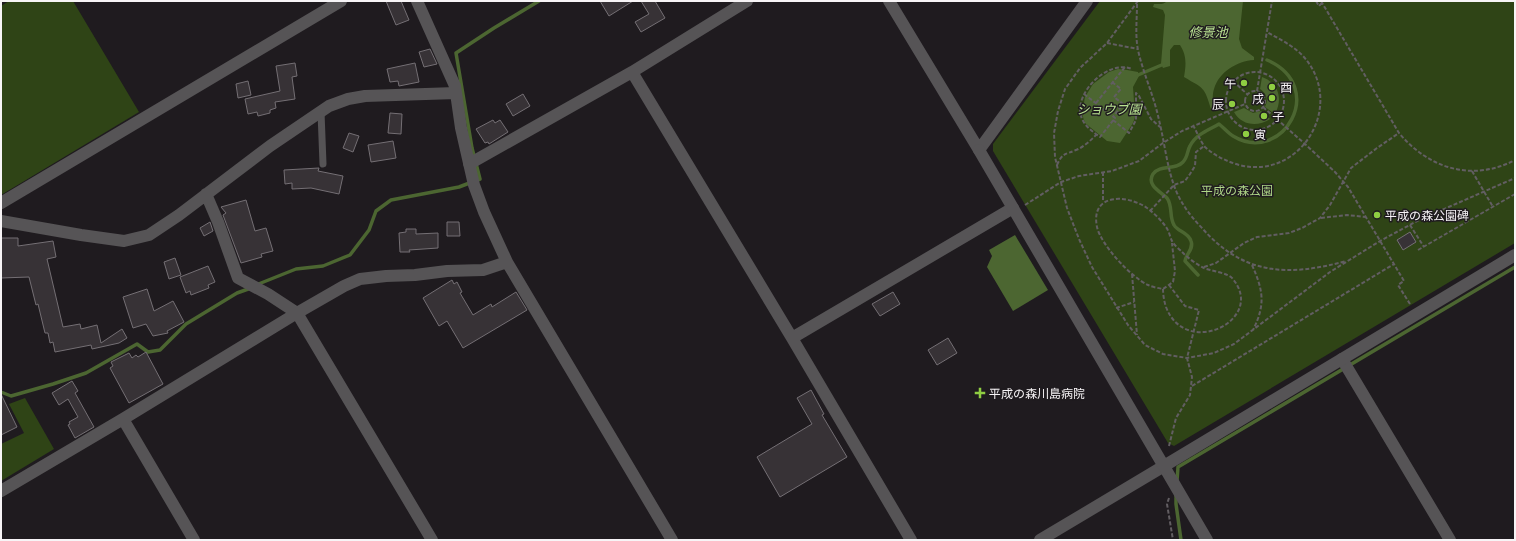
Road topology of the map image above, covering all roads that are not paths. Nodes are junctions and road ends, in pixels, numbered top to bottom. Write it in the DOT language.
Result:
graph roads {
  1 [pos="341,1"];
  2 [pos="417,1"];
  3 [pos="747,1"];
  4 [pos="889,1"];
  5 [pos="1087,1"];
  6 [pos="632,72"];
  7 [pos="456,93"];
  8 [pos="321,112"];
  9 [pos="979,150"];
  10 [pos="323,164"];
  11 [pos="469,164"];
  12 [pos="206,194"];
  13 [pos="1,203"];
  14 [pos="1017,207"];
  15 [pos="1,222"];
  16 [pos="1515,255"];
  17 [pos="507,262"];
  18 [pos="297,313"];
  19 [pos="792,338"];
  20 [pos="1342,359"];
  21 [pos="123,419"];
  22 [pos="1164,466"];
  23 [pos="1,491"];
  24 [pos="194,540"];
  25 [pos="432,540"];
  26 [pos="672,540"];
  27 [pos="911,540"];
  28 [pos="1040,540"];
  29 [pos="1207,540"];
  30 [pos="1450,540"];
  1 -- 13 [label="street"];
  2 -- 7 [label="street"];
  3 -- 6 [label="street"];
  4 -- 9 [label="street"];
  5 -- 9 [label="street"];
  6 -- 11 [label="street"];
  6 -- 19 [label="street"];
  7 -- 8 [label="street"];
  7 -- 11 [label="street"];
  8 -- 10 [label="lane"];
  8 -- 12 [label="street"];
  9 -- 14 [label="street"];
  11 -- 17 [label="street"];
  12 -- 15 [label="street"];
  12 -- 18 [label="street"];
  14 -- 19 [label="street"];
  14 -- 22 [label="street"];
  16 -- 20 [label="street"];
  17 -- 18 [label="street"];
  17 -- 26 [label="street"];
  18 -- 21 [label="street"];
  18 -- 25 [label="street"];
  19 -- 27 [label="street"];
  20 -- 22 [label="street"];
  20 -- 30 [label="street"];
  21 -- 23 [label="street"];
  21 -- 24 [label="street"];
  22 -- 28 [label="street"];
  22 -- 29 [label="street"];
}
